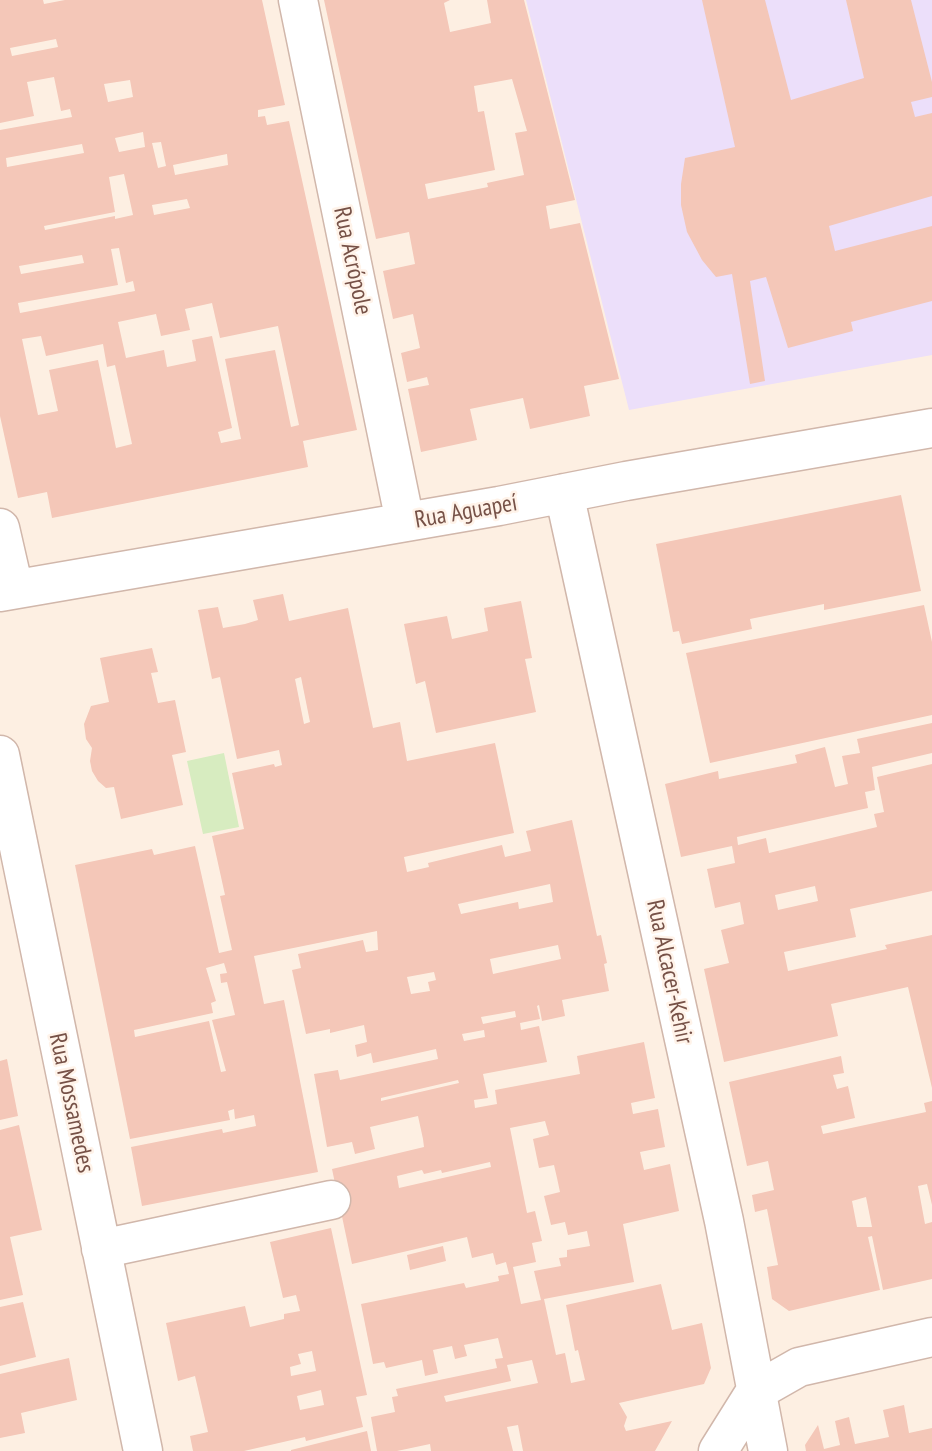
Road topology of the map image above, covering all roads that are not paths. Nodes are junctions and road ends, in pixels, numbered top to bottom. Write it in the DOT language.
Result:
graph roads {
  1 [pos="298,0"];
  2 [pos="932,428"];
  3 [pos="564,494"];
  4 [pos="405,522"];
  5 [pos="0,528"];
  6 [pos="7,591"];
  7 [pos="0,755"];
  8 [pos="331,1200"];
  9 [pos="101,1249"];
  10 [pos="932,1337"];
  11 [pos="755,1392"];
  12 [pos="142,1451"];
  13 [pos="718,1451"];
  14 [pos="768,1451"];
  1 -- 4 [label="street, Rua Acrópole"];
  2 -- 3 [label="street, Rua Aguapeí"];
  3 -- 4 [label="street, Rua Aguapeí"];
  3 -- 11 [label="street, Rua Alcacer-Kehir"];
  4 -- 6 [label="street, Rua Aguapeí"];
  5 -- 6 [label="street"];
  7 -- 9 [label="street, Rua Mossamedes"];
  8 -- 9 [label="street"];
  9 -- 12 [label="street, Rua Mossamedes"];
  10 -- 11 [label="street"];
  11 -- 13 [label="street"];
  11 -- 14 [label="street, Rua Alcacer-Kehir"];
}
